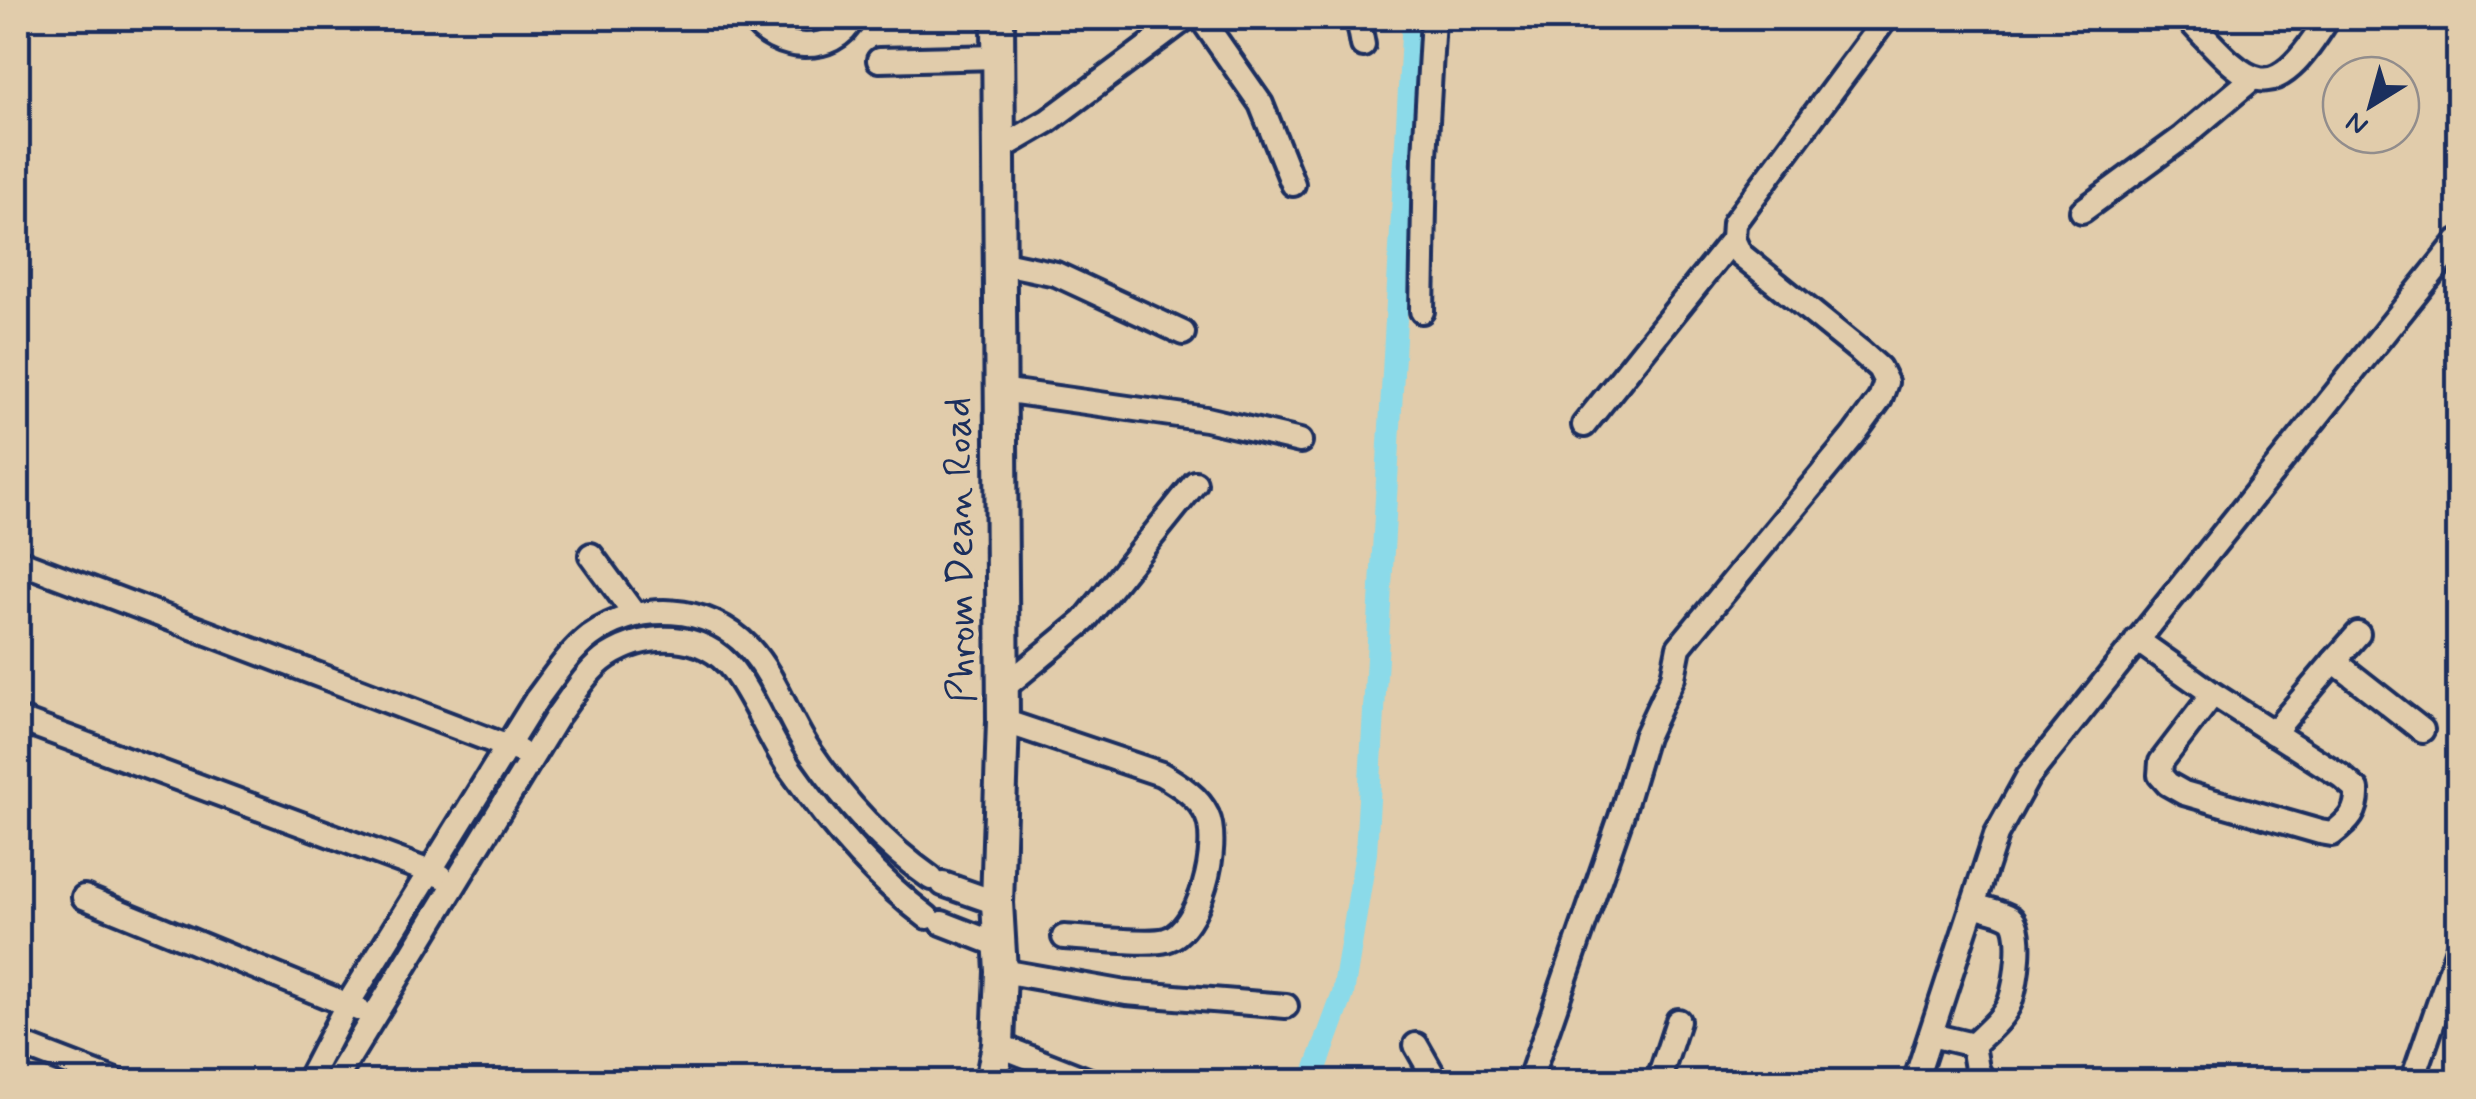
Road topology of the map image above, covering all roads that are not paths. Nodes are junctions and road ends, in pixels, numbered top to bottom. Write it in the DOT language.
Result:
graph roads {
  1 [pos="752,18"];
  2 [pos="853,18"];
  3 [pos="998,18"];
  4 [pos="1186,18"];
  5 [pos="1201,18"];
  6 [pos="1358,18"];
  7 [pos="1433,18"];
  8 [pos="1886,18"];
  9 [pos="2187,18"];
  10 [pos="2328,18"];
  11 [pos="1363,45"];
  12 [pos="998,57"];
  13 [pos="879,60"];
  14 [pos="2254,78"];
  15 [pos="998,150"];
  16 [pos="1293,184"];
  17 [pos="2082,211"];
  18 [pos="1733,239"];
  19 [pos="2458,241"];
  20 [pos="998,262"];
  21 [pos="1422,311"];
  22 [pos="1183,332"];
  23 [pos="1000,390"];
  24 [pos="1584,426"];
  25 [pos="1300,441"];
  26 [pos="1196,483"];
  27 [pos="591,555"];
  28 [pos="18,561"];
  29 [pos="635,616"];
  30 [pos="2358,634"];
  31 [pos="2137,640"];
  32 [pos="2334,661"];
  33 [pos="1002,689"];
  34 [pos="2213,694"];
  35 [pos="18,718"];
  36 [pos="1003,722"];
  37 [pos="2422,730"];
  38 [pos="797,732"];
  39 [pos="2273,734"];
  40 [pos="508,746"];
  41 [pos="777,748"];
  42 [pos="532,757"];
  43 [pos="430,872"];
  44 [pos="933,879"];
  45 [pos="455,881"];
  46 [pos="84,897"];
  47 [pos="998,903"];
  48 [pos="1973,905"];
  49 [pos="928,916"];
  50 [pos="1064,937"];
  51 [pos="2458,948"];
  52 [pos="1001,959"];
  53 [pos="1286,1006"];
  54 [pos="346,1007"];
  55 [pos="373,1013"];
  56 [pos="1678,1020"];
  57 [pos="1930,1035"];
  58 [pos="1973,1044"];
  59 [pos="22,1045"];
  60 [pos="1416,1045"];
  61 [pos="998,1046"];
  62 [pos="118,1082"];
  63 [pos="307,1082"];
  64 [pos="334,1082"];
  65 [pos="991,1082"];
  66 [pos="1092,1082"];
  67 [pos="1437,1082"];
  68 [pos="1529,1082"];
  69 [pos="1658,1082"];
  70 [pos="1915,1082"];
  71 [pos="1984,1082"];
  72 [pos="2412,1082"];
  1 -- 2 [label="street"];
  3 -- 12 [label="main road, Phrom Dean Road"];
  4 -- 15 [label="street"];
  5 -- 16 [label="street"];
  6 -- 11 [label="street"];
  7 -- 21 [label="street"];
  8 -- 18 [label="street"];
  9 -- 14 [label="street"];
  10 -- 14 [label="street"];
  12 -- 13 [label="street"];
  12 -- 15 [label="main road, Phrom Dean Road"];
  14 -- 17 [label="street"];
  15 -- 20 [label="main road, Phrom Dean Road"];
  18 -- 24 [label="street"];
  18 -- 68 [label="street"];
  19 -- 31 [label="street"];
  20 -- 22 [label="street"];
  20 -- 23 [label="main road, Phrom Dean Road"];
  23 -- 25 [label="street"];
  23 -- 33 [label="main road, Phrom Dean Road"];
  26 -- 33 [label="street"];
  27 -- 29 [label="street"];
  28 -- 40 [label="street"];
  29 -- 38 [label="street"];
  29 -- 40 [label="street"];
  30 -- 32 [label="street"];
  31 -- 34 [label="street"];
  31 -- 48 [label="street"];
  32 -- 37 [label="street"];
  32 -- 39 [label="street"];
  33 -- 36 [label="main road, Phrom Dean Road"];
  34 -- 39 [label="street"];
  34 -- 39 [label="street"];
  35 -- 43 [label="street"];
  36 -- 47 [label="main road, Phrom Dean Road"];
  36 -- 50 [label="street"];
  38 -- 41 [label="street"];
  38 -- 44 [label="street"];
  40 -- 42 [label="street"];
  40 -- 43 [label="street"];
  41 -- 42 [label="street"];
  41 -- 49 [label="street"];
  42 -- 45 [label="street"];
  43 -- 45 [label="street"];
  43 -- 54 [label="street"];
  44 -- 47 [label="street"];
  44 -- 49 [label="street"];
  45 -- 55 [label="street"];
  46 -- 54 [label="street"];
  47 -- 52 [label="main road, Phrom Dean Road"];
  48 -- 57 [label="street"];
  48 -- 58 [label="street"];
  49 -- 52 [label="street"];
  51 -- 72 [label="street"];
  52 -- 53 [label="street"];
  52 -- 61 [label="main road, Phrom Dean Road"];
  54 -- 55 [label="street"];
  54 -- 63 [label="street"];
  55 -- 64 [label="street"];
  56 -- 69 [label="street"];
  57 -- 58 [label="street"];
  57 -- 70 [label="street"];
  58 -- 71 [label="street"];
  59 -- 62 [label="street"];
  60 -- 67 [label="street"];
  61 -- 65 [label="main road, Phrom Dean Road"];
  61 -- 66 [label="street"];
}
